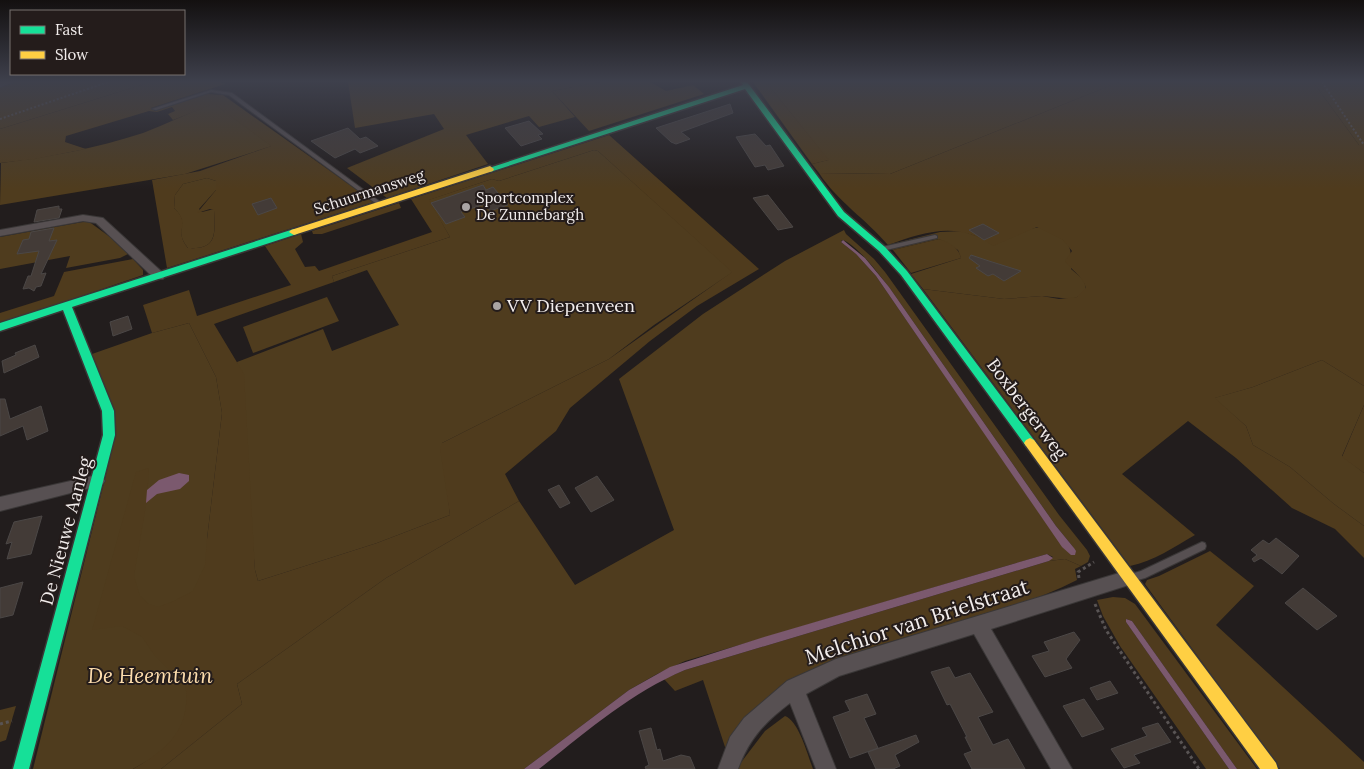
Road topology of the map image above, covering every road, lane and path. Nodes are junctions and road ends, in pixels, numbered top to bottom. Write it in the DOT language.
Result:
graph roads {
  1 [pos="263,118"];
  2 [pos="642,118"];
  3 [pos="770,118"];
  4 [pos="1346,118"];
  5 [pos="1364,145"];
  6 [pos="380,204"];
  7 [pos="0,234"];
  8 [pos="934,237"];
  9 [pos="882,249"];
  10 [pos="159,276"];
  11 [pos="66,306"];
  12 [pos="0,327"];
  13 [pos="97,481"];
  14 [pos="0,504"];
  15 [pos="1202,546"];
  16 [pos="1095,559"];
  17 [pos="1129,578"];
  18 [pos="1086,590"];
  19 [pos="979,625"];
  20 [pos="794,688"];
  21 [pos="21,769"];
  22 [pos="728,769"];
  23 [pos="826,769"];
  24 [pos="1062,769"];
  25 [pos="1199,769"];
  26 [pos="1270,769"];
  1 -- 6 [label="lane"];
  2 -- 6 [label="street, Schuurmansweg"];
  3 -- 9 [label="street, Boxbergerweg"];
  4 -- 5 [label="path"];
  6 -- 10 [label="street, Schuurmansweg"];
  7 -- 10 [label="street"];
  8 -- 9 [label="lane"];
  9 -- 17 [label="street, Boxbergerweg"];
  10 -- 11 [label="street, Schuurmansweg"];
  11 -- 12 [label="street, Schuurmansweg"];
  11 -- 13 [label="street, De Nieuwe Aanleg"];
  13 -- 14 [label="street"];
  13 -- 21 [label="street, De Nieuwe Aanleg"];
  15 -- 17 [label="lane"];
  16 -- 18 [label="path"];
  17 -- 18 [label="street, Melchior van Brielstraat"];
  17 -- 26 [label="street, Boxbergerweg"];
  18 -- 19 [label="street, Melchior van Brielstraat"];
  18 -- 25 [label="path"];
  19 -- 20 [label="street, Melchior van Brielstraat"];
  19 -- 24 [label="street"];
  20 -- 22 [label="street, Melchior van Brielstraat"];
  20 -- 23 [label="street"];
}
